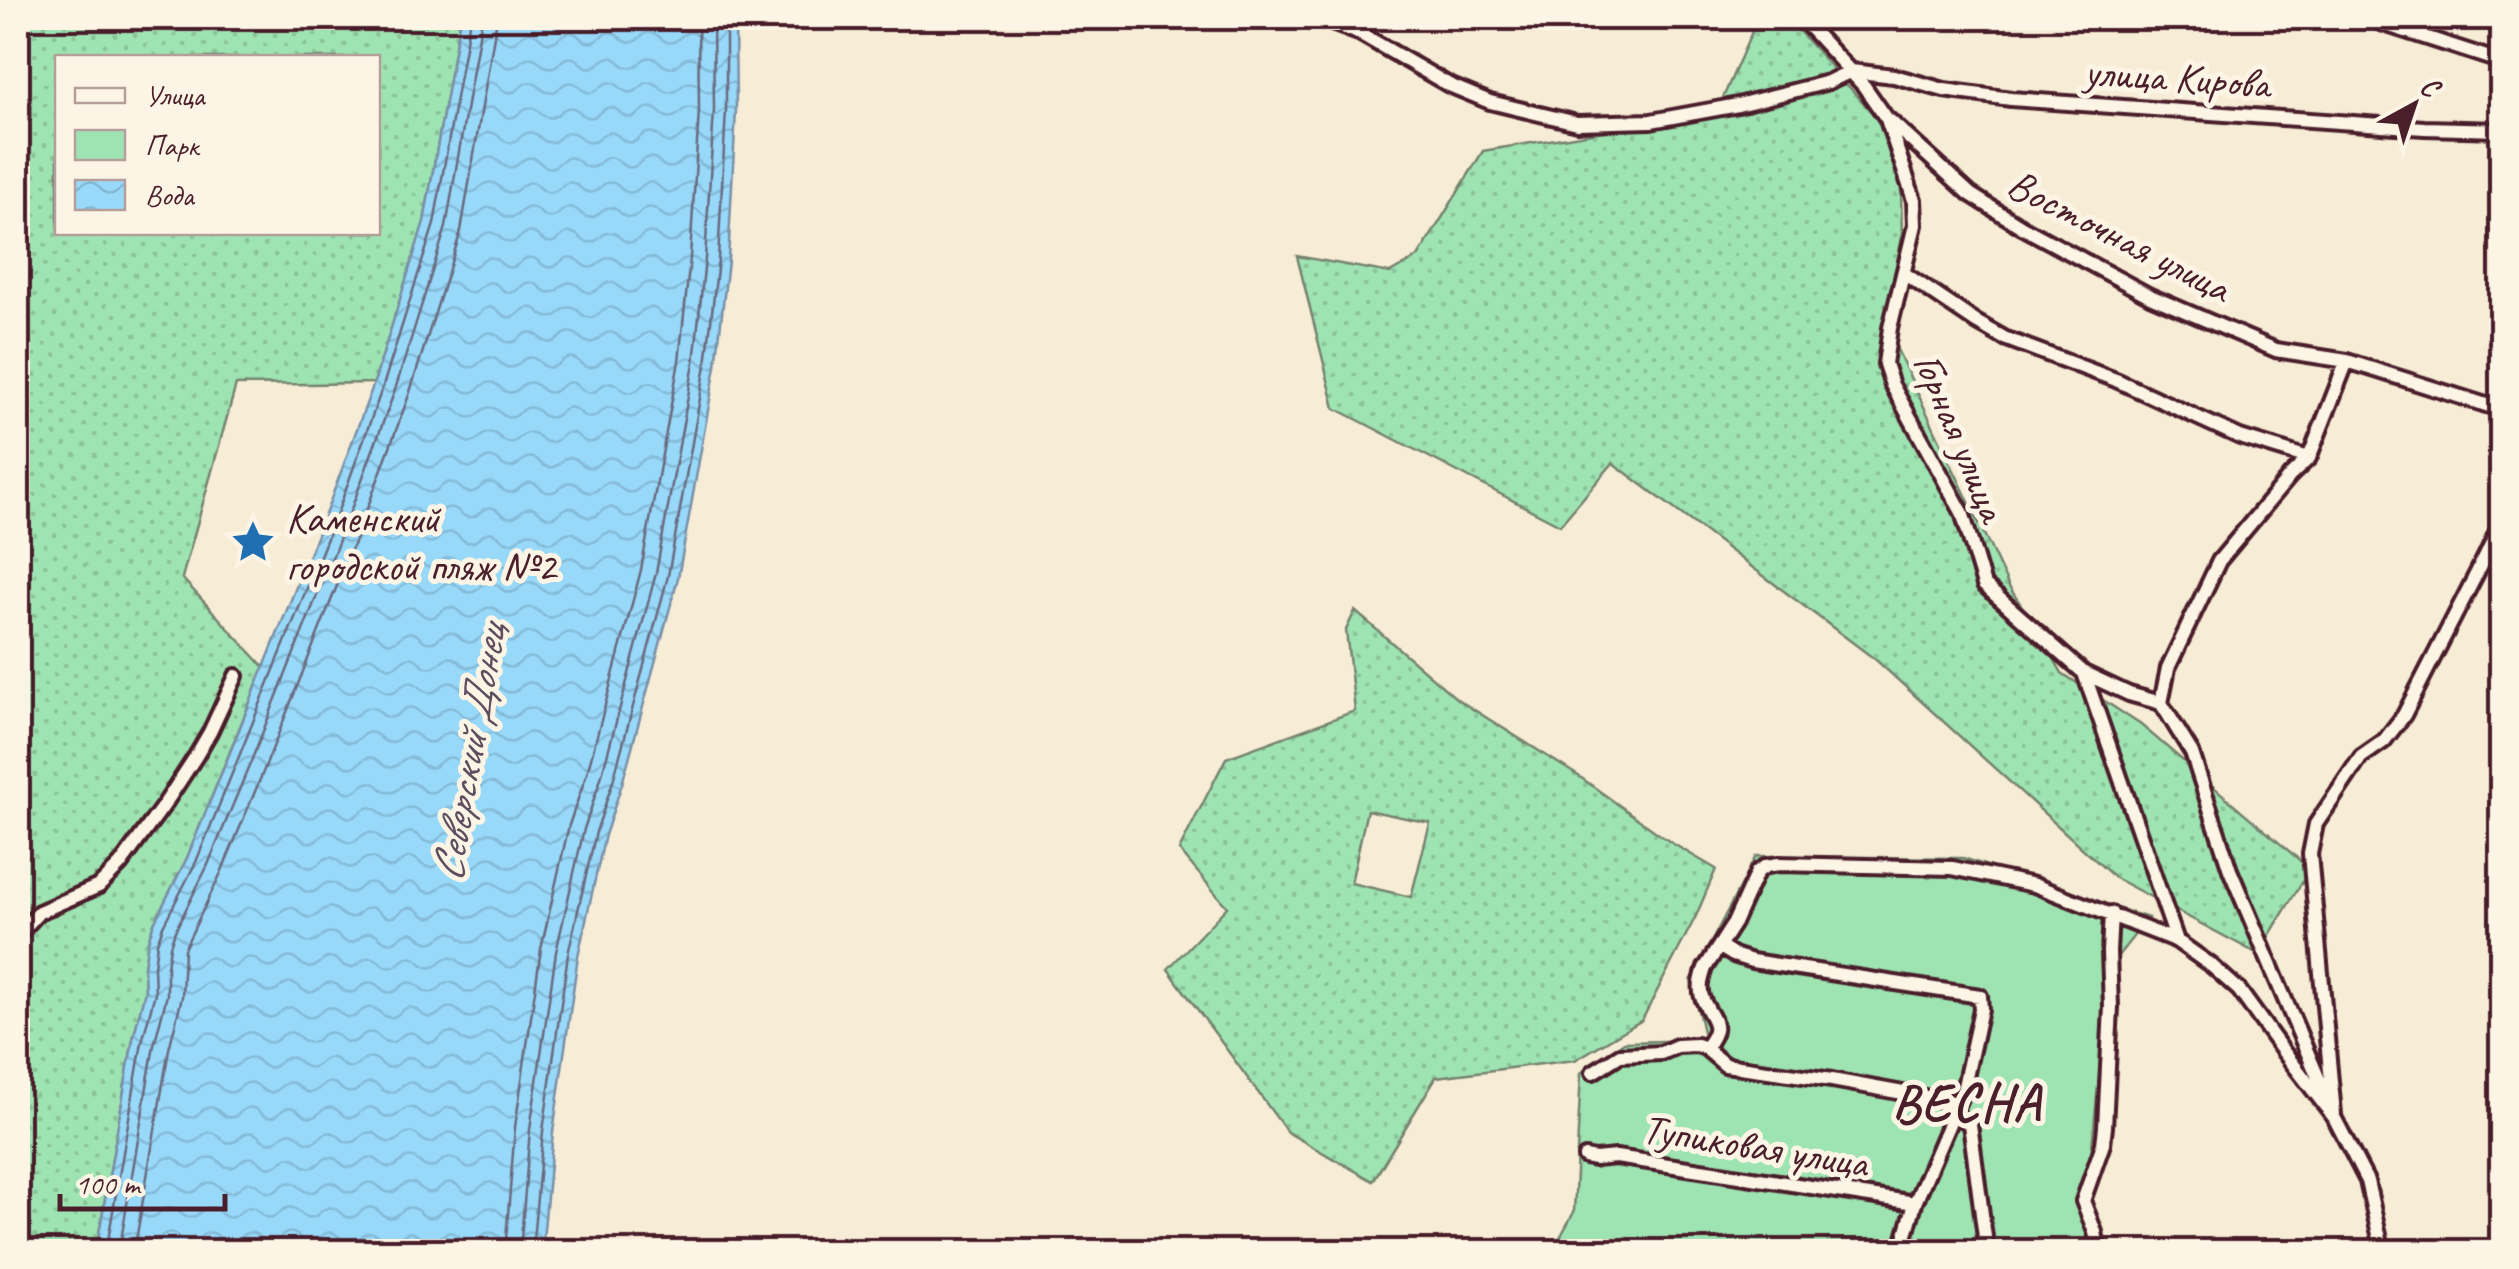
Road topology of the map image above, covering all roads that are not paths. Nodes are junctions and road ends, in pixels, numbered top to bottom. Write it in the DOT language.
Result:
graph roads {
  1 [pos="1318,18"];
  2 [pos="2370,18"];
  3 [pos="1808,20"];
  4 [pos="2502,62"];
  5 [pos="1851,71"];
  6 [pos="1887,119"];
  7 [pos="2502,130"];
  8 [pos="1905,274"];
  9 [pos="2348,362"];
  10 [pos="2502,410"];
  11 [pos="2309,458"];
  12 [pos="2502,521"];
  13 [pos="2084,673"];
  14 [pos="236,676"];
  15 [pos="2161,703"];
  16 [pos="2111,914"];
  17 [pos="18,935"];
  18 [pos="2177,940"];
  19 [pos="1720,946"];
  20 [pos="1704,1048"];
  21 [pos="1593,1072"];
  22 [pos="1956,1108"];
  23 [pos="2334,1116"];
  24 [pos="1585,1157"];
  25 [pos="1915,1204"];
  26 [pos="1901,1252"];
  27 [pos="1987,1252"];
  28 [pos="2098,1252"];
  29 [pos="2384,1252"];
  1 -- 5 [label="street"];
  2 -- 4 [label="street"];
  3 -- 5 [label="street, Горная улица"];
  5 -- 6 [label="street, Горная улица"];
  5 -- 7 [label="street, улица Кирова"];
  6 -- 8 [label="street, Горная улица"];
  6 -- 9 [label="street, Восточная улица"];
  8 -- 11 [label="street"];
  8 -- 13 [label="street, Горная улица"];
  9 -- 10 [label="street, Восточная улица"];
  9 -- 11 [label="street"];
  11 -- 15 [label="street"];
  12 -- 23 [label="street"];
  13 -- 15 [label="street, Горная улица"];
  13 -- 18 [label="street"];
  14 -- 17 [label="street"];
  15 -- 23 [label="street"];
  16 -- 18 [label="street"];
  16 -- 19 [label="street"];
  16 -- 28 [label="street"];
  18 -- 23 [label="street"];
  19 -- 20 [label="street"];
  19 -- 22 [label="street"];
  20 -- 21 [label="street"];
  20 -- 22 [label="street"];
  22 -- 25 [label="street"];
  22 -- 27 [label="street"];
  23 -- 29 [label="street"];
  24 -- 25 [label="street, Тупиковая улица"];
  25 -- 26 [label="street"];
}
